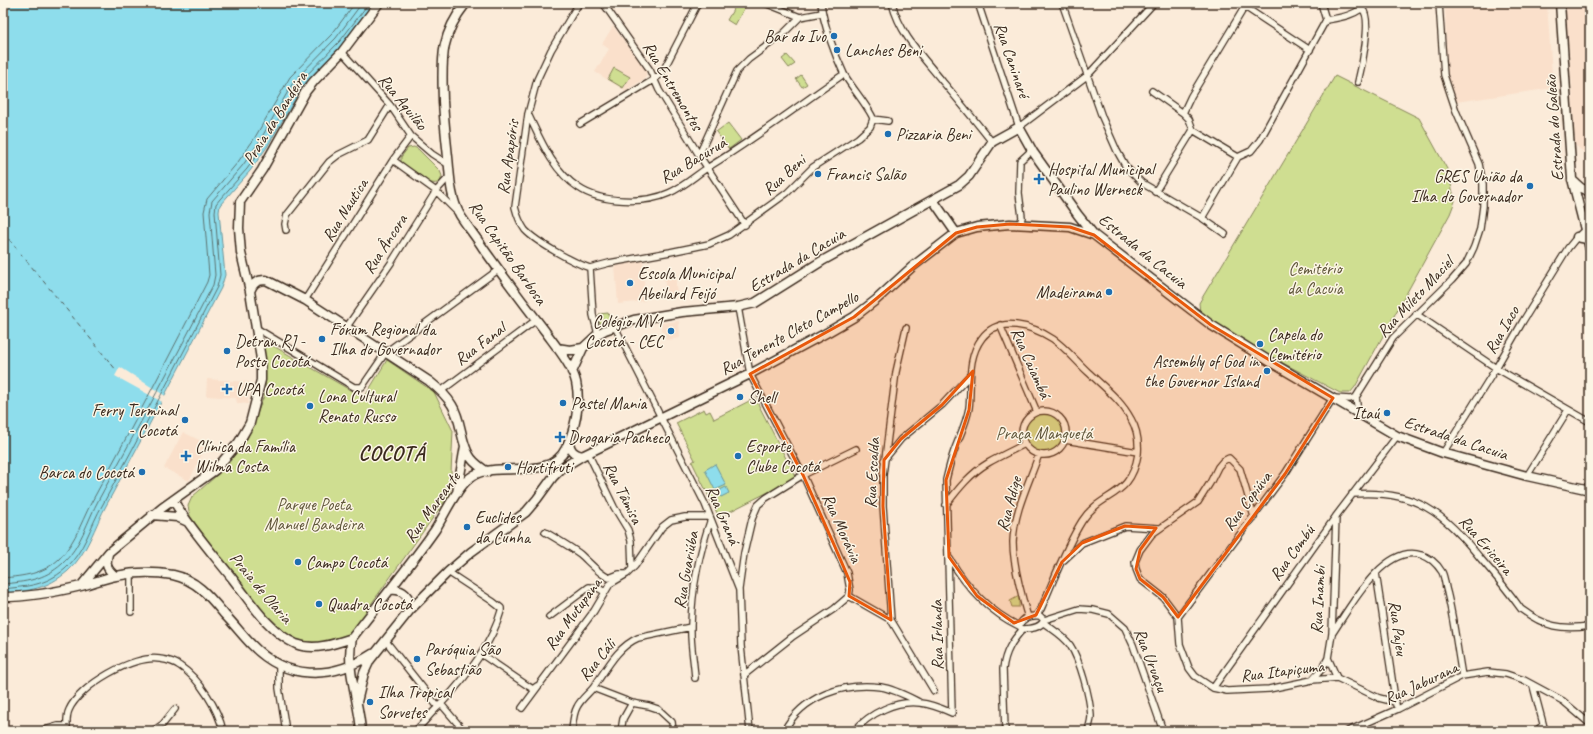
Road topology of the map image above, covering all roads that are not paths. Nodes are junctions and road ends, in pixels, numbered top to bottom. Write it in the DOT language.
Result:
graph roads {
  1 [pos="379,3"];
  2 [pos="466,3"];
  3 [pos="579,3"];
  4 [pos="603,3"];
  5 [pos="698,3"];
  6 [pos="765,3"];
  7 [pos="821,3"];
  8 [pos="892,3"];
  9 [pos="978,3"];
  10 [pos="1062,3"];
  11 [pos="1154,3"];
  12 [pos="1321,3"];
  13 [pos="1366,3"];
  14 [pos="1439,3"];
  15 [pos="1560,3"];
  16 [pos="1246,5"];
  17 [pos="1362,10"];
  18 [pos="822,13"];
  19 [pos="800,17"];
  20 [pos="1326,20"];
  21 [pos="1310,50"];
  22 [pos="342,52"];
  23 [pos="844,74"];
  24 [pos="1088,75"];
  25 [pos="655,79"];
  26 [pos="1358,82"];
  27 [pos="1152,91"];
  28 [pos="390,105"];
  29 [pos="1183,113"];
  30 [pos="528,114"];
  31 [pos="873,119"];
  32 [pos="888,121"];
  33 [pos="580,124"];
  34 [pos="1019,127"];
  35 [pos="1194,130"];
  36 [pos="410,136"];
  37 [pos="992,142"];
  38 [pos="1032,150"];
  39 [pos="699,155"];
  40 [pos="1238,157"];
  41 [pos="393,160"];
  42 [pos="448,165"];
  43 [pos="707,168"];
  44 [pos="449,177"];
  45 [pos="1572,179"];
  46 [pos="436,192"];
  47 [pos="1155,192"];
  48 [pos="1590,192"];
  49 [pos="933,200"];
  50 [pos="460,214"];
  51 [pos="1078,215"];
  52 [pos="1202,218"];
  53 [pos="744,225"];
  54 [pos="1020,225"];
  55 [pos="1070,227"];
  56 [pos="1587,228"];
  57 [pos="286,230"];
  58 [pos="956,233"];
  59 [pos="1225,234"];
  60 [pos="1094,235"];
  61 [pos="1577,237"];
  62 [pos="1587,239"];
  63 [pos="1590,249"];
  64 [pos="590,268"];
  65 [pos="498,270"];
  66 [pos="250,291"];
  67 [pos="305,300"];
  68 [pos="738,307"];
  69 [pos="1416,314"];
  70 [pos="536,320"];
  71 [pos="1000,325"];
  72 [pos="615,327"];
  73 [pos="256,328"];
  74 [pos="346,328"];
  75 [pos="906,328"];
  76 [pos="598,334"];
  77 [pos="557,348"];
  78 [pos="583,348"];
  79 [pos="386,352"];
  80 [pos="1496,368"];
  81 [pos="572,372"];
  82 [pos="750,374"];
  83 [pos="970,375"];
  84 [pos="441,391"];
  85 [pos="1356,397"];
  86 [pos="1333,398"];
  87 [pos="1568,410"];
  88 [pos="1037,412"];
  89 [pos="1358,412"];
  90 [pos="661,418"];
  91 [pos="1590,422"];
  92 [pos="1397,436"];
  93 [pos="1065,440"];
  94 [pos="569,442"];
  95 [pos="1025,444"];
  96 [pos="465,446"];
  97 [pos="856,449"];
  98 [pos="1138,452"];
  99 [pos="1443,453"];
  100 [pos="1039,454"];
  101 [pos="585,455"];
  102 [pos="884,460"];
  103 [pos="536,468"];
  104 [pos="488,472"];
  105 [pos="803,475"];
  106 [pos="1527,476"];
  107 [pos="548,484"];
  108 [pos="1590,490"];
  109 [pos="1352,494"];
  110 [pos="456,496"];
  111 [pos="173,500"];
  112 [pos="946,505"];
  113 [pos="152,515"];
  114 [pos="1336,516"];
  115 [pos="1254,517"];
  116 [pos="711,518"];
  117 [pos="186,521"];
  118 [pos="1159,528"];
  119 [pos="545,532"];
  120 [pos="109,552"];
  121 [pos="948,557"];
  122 [pos="1062,562"];
  123 [pos="632,569"];
  124 [pos="448,572"];
  125 [pos="1376,573"];
  126 [pos="131,574"];
  127 [pos="627,574"];
  128 [pos="115,576"];
  129 [pos="91,580"];
  130 [pos="390,590"];
  131 [pos="739,590"];
  132 [pos="605,592"];
  133 [pos="849,596"];
  134 [pos="3,597"];
  135 [pos="410,610"];
  136 [pos="131,612"];
  137 [pos="549,617"];
  138 [pos="1027,617"];
  139 [pos="1178,617"];
  140 [pos="891,620"];
  141 [pos="1043,621"];
  142 [pos="1019,626"];
  143 [pos="1590,626"];
  144 [pos="691,627"];
  145 [pos="1332,634"];
  146 [pos="352,638"];
  147 [pos="385,640"];
  148 [pos="376,652"];
  149 [pos="481,654"];
  150 [pos="1328,658"];
  151 [pos="283,666"];
  152 [pos="351,666"];
  153 [pos="744,675"];
  154 [pos="1462,676"];
  155 [pos="695,678"];
  156 [pos="1337,678"];
  157 [pos="1312,680"];
  158 [pos="537,686"];
  159 [pos="1532,686"];
  160 [pos="593,688"];
  161 [pos="1213,688"];
  162 [pos="934,691"];
  163 [pos="357,702"];
  164 [pos="1395,702"];
  165 [pos="632,703"];
  166 [pos="920,703"];
  167 [pos="439,705"];
  168 [pos="522,708"];
  169 [pos="175,709"];
  170 [pos="1398,709"];
  171 [pos="1590,724"];
  172 [pos="1543,725"];
  173 [pos="67,728"];
  174 [pos="41,731"];
  175 [pos="153,731"];
  176 [pos="223,731"];
  177 [pos="286,731"];
  178 [pos="361,731"];
  179 [pos="415,731"];
  180 [pos="464,731"];
  181 [pos="572,731"];
  182 [pos="621,731"];
  183 [pos="673,731"];
  184 [pos="750,731"];
  185 [pos="784,731"];
  186 [pos="854,731"];
  187 [pos="1005,731"];
  188 [pos="1088,731"];
  189 [pos="1163,731"];
  190 [pos="1348,731"];
  191 [pos="1536,731"];
  192 [pos="1545,731"];
  1 -- 22 [label="main road, Praia da Bandeira"];
  2 -- 42 [label="main road, Rua Capitão Barbosa"];
  3 -- 30 [label="street, Rua Apapóris"];
  4 -- 25 [label="street, Rua Entremontes"];
  5 -- 25 [label="street"];
  6 -- 19 [label="street"];
  7 -- 18 [label="street"];
  8 -- 37 [label="street"];
  9 -- 34 [label="street, Rua Caninaré"];
  10 -- 24 [label="street"];
  11 -- 24 [label="street"];
  12 -- 20 [label="street"];
  13 -- 17 [label="street"];
  14 -- 69 [label="street, Rua Mileto Maciel"];
  15 -- 45 [label="main road, Estrada do Galeão"];
  16 -- 21 [label="street"];
  16 -- 29 [label="street"];
  17 -- 20 [label="street"];
  17 -- 26 [label="street"];
  18 -- 19 [label="street"];
  18 -- 23 [label="street"];
  19 -- 39 [label="street"];
  20 -- 21 [label="street"];
  21 -- 40 [label="street"];
  22 -- 28 [label="street, Rua Aquilão"];
  22 -- 66 [label="main road, Praia da Bandeira"];
  23 -- 31 [label="street"];
  23 -- 43 [label="street, Rua Bacuruá"];
  24 -- 34 [label="street"];
  24 -- 47 [label="street"];
  25 -- 33 [label="street"];
  25 -- 39 [label="street, Rua Entremontes"];
  27 -- 29 [label="street"];
  28 -- 36 [label="street, Rua Aquilão"];
  28 -- 57 [label="street"];
  29 -- 35 [label="street"];
  30 -- 43 [label="street, Rua Bacuruá"];
  30 -- 64 [label="street, Rua Apapóris"];
  31 -- 32 [label="street"];
  31 -- 53 [label="street, Rua Beni"];
  34 -- 37 [label="main road, Estrada da Cacuia"];
  34 -- 38 [label="main road, Estrada da Cacuia"];
  35 -- 40 [label="street"];
  35 -- 47 [label="street"];
  36 -- 41 [label="street, Rua Nautica"];
  36 -- 42 [label="street, Rua Aquilão"];
  37 -- 49 [label="main road, Estrada da Cacuia"];
  38 -- 51 [label="main road, Estrada da Cacuia"];
  38 -- 54 [label="street"];
  39 -- 43 [label="street, Rua Entremontes"];
  40 -- 52 [label="street"];
  41 -- 46 [label="street"];
  41 -- 67 [label="street, Rua Nautica"];
  42 -- 44 [label="main road, Rua Capitão Barbosa"];
  43 -- 53 [label="street, Rua Entremontes"];
  44 -- 46 [label="street, Rua Âncora"];
  44 -- 50 [label="main road, Rua Capitão Barbosa"];
  45 -- 48 [label="main road"];
  45 -- 56 [label="main road, Estrada do Galeão"];
  46 -- 50 [label="street"];
  46 -- 74 [label="street, Rua Âncora"];
  47 -- 52 [label="street"];
  49 -- 58 [label="main road"];
  49 -- 68 [label="main road, Estrada da Cacuia"];
  50 -- 65 [label="main road, Rua Capitão Barbosa"];
  51 -- 55 [label="main road"];
  51 -- 60 [label="main road, Estrada da Cacuia"];
  52 -- 59 [label="street"];
  53 -- 64 [label="street, Rua Beni"];
  54 -- 55 [label="main road, Rua Tenente Cleto Campello"];
  54 -- 58 [label="main road, Rua Tenente Cleto Campello"];
  55 -- 60 [label="main road, Rua Tenente Cleto Campello"];
  56 -- 61 [label="street, Rua Iaco"];
  56 -- 62 [label="main road, Estrada do Galeão"];
  58 -- 82 [label="main road, Rua Tenente Cleto Campello"];
  60 -- 86 [label="main road, Estrada da Cacuia"];
  61 -- 62 [label="main road"];
  61 -- 80 [label="street, Rua Iaco"];
  62 -- 63 [label="main road, Estrada do Galeão"];
  64 -- 76 [label="street"];
  65 -- 70 [label="main road, Rua Capitão Barbosa"];
  65 -- 79 [label="street"];
  66 -- 67 [label="main road"];
  66 -- 73 [label="main road, Praia da Bandeira"];
  67 -- 74 [label="main road"];
  68 -- 72 [label="main road, Estrada da Cacuia"];
  68 -- 82 [label="street, Rua Morávia"];
  69 -- 80 [label="street"];
  69 -- 85 [label="street, Rua Mileto Maciel"];
  70 -- 77 [label="main road, Rua Capitão Barbosa"];
  70 -- 84 [label="street, Rua Fanal"];
  71 -- 83 [label="street, Rua Irlanda"];
  71 -- 88 [label="street, Rua Caiambá"];
  71 -- 98 [label="street"];
  72 -- 76 [label="main road, Estrada da Cacuia"];
  72 -- 90 [label="street, Rua Graná"];
  73 -- 79 [label="street"];
  73 -- 111 [label="main road, Praia da Bandeira"];
  74 -- 79 [label="main road"];
  75 -- 102 [label="street, Rua Escalda"];
  76 -- 78 [label="main road, Estrada da Cacuia"];
  77 -- 78 [label="main road"];
  77 -- 81 [label="main road, Rua Capitão Barbosa"];
  78 -- 81 [label="main road, Estrada da Cacuia"];
  79 -- 84 [label="main road"];
  80 -- 87 [label="street"];
  80 -- 99 [label="street, Rua Iaco"];
  81 -- 94 [label="main road, Rua Capitão Barbosa"];
  82 -- 90 [label="main road, Rua Tenente Cleto Campello"];
  82 -- 105 [label="street, Rua Morávia"];
  83 -- 102 [label="street"];
  83 -- 112 [label="street, Rua Irlanda"];
  84 -- 96 [label="main road"];
  85 -- 86 [label="street"];
  85 -- 89 [label="street"];
  86 -- 89 [label="main road, Estrada da Cacuia"];
  86 -- 115 [label="street, Rua Copiúva"];
  87 -- 91 [label="street"];
  87 -- 106 [label="street"];
  88 -- 93 [label="street"];
  88 -- 95 [label="street"];
  89 -- 92 [label="main road, Estrada da Cacuia"];
  90 -- 101 [label="main road, Rua Tenente Cleto Campello"];
  90 -- 116 [label="street, Rua Graná"];
  92 -- 99 [label="main road, Estrada da Cacuia"];
  92 -- 109 [label="street, Rua Combú"];
  93 -- 98 [label="street"];
  93 -- 100 [label="street"];
  94 -- 101 [label="main road"];
  94 -- 103 [label="main road, Rua Mareante"];
  95 -- 100 [label="street"];
  95 -- 112 [label="street"];
  96 -- 104 [label="main road"];
  96 -- 110 [label="main road"];
  97 -- 105 [label="street"];
  98 -- 122 [label="street"];
  99 -- 106 [label="main road, Estrada da Cacuia"];
  100 -- 138 [label="street, Rua Adige"];
  101 -- 107 [label="main road"];
  101 -- 123 [label="street, Rua Tâmisa"];
  102 -- 140 [label="street, Rua Escalda"];
  103 -- 104 [label="main road, Rua Mareante"];
  103 -- 107 [label="main road"];
  104 -- 110 [label="main road, Rua Mareante"];
  105 -- 131 [label="street"];
  105 -- 133 [label="street, Rua Morávia"];
  106 -- 108 [label="main road, Estrada da Cacuia"];
  107 -- 124 [label="main road"];
  109 -- 114 [label="street, Rua Combú"];
  109 -- 143 [label="street, Rua Ericeira"];
  110 -- 130 [label="main road, Rua Mareante"];
  111 -- 113 [label="main road, Praia da Bandeira"];
  111 -- 117 [label="main road, Praia de Olaria"];
  112 -- 121 [label="street, Rua Irlanda"];
  113 -- 117 [label="main road"];
  113 -- 120 [label="main road, Praia da Bandeira"];
  114 -- 145 [label="street, Rua Inambi"];
  114 -- 161 [label="street, Rua Combú"];
  115 -- 118 [label="street"];
  115 -- 139 [label="street, Rua Copiúva"];
  116 -- 123 [label="street, Rua Mutupana"];
  116 -- 131 [label="street, Rua Graná"];
  116 -- 144 [label="street, Rua Guariúba"];
  117 -- 146 [label="main road, Praia de Olaria"];
  118 -- 122 [label="street"];
  118 -- 139 [label="street"];
  119 -- 127 [label="street"];
  120 -- 128 [label="main road"];
  120 -- 129 [label="main road, Praia da Bandeira"];
  121 -- 142 [label="street"];
  121 -- 166 [label="street, Rua Irlanda"];
  122 -- 141 [label="street"];
  123 -- 127 [label="street, Rua Mutupana"];
  124 -- 135 [label="main road"];
  124 -- 149 [label="street"];
  125 -- 145 [label="street"];
  125 -- 154 [label="street"];
  125 -- 164 [label="street, Rua Pajeu"];
  126 -- 128 [label="main road"];
  126 -- 136 [label="street"];
  126 -- 151 [label="main road"];
  127 -- 132 [label="street, Rua Mutupana"];
  128 -- 129 [label="main road"];
  129 -- 134 [label="main road, Praia da Bandeira"];
  130 -- 135 [label="main road"];
  130 -- 146 [label="main road, Rua Mareante"];
  131 -- 153 [label="street, Rua Graná"];
  132 -- 137 [label="street"];
  132 -- 158 [label="street, Rua Mutupana"];
  133 -- 140 [label="street"];
  133 -- 153 [label="street"];
  135 -- 147 [label="main road"];
  138 -- 141 [label="street"];
  138 -- 142 [label="street"];
  139 -- 161 [label="street, Rua Itapiçuma"];
  140 -- 162 [label="street"];
  141 -- 142 [label="street"];
  141 -- 188 [label="street"];
  141 -- 189 [label="street, Rua Uruaçu"];
  142 -- 187 [label="street"];
  144 -- 155 [label="street, Rua Guariúba"];
  144 -- 160 [label="street, Rua Cáli"];
  145 -- 150 [label="street, Rua Inambi"];
  146 -- 152 [label="main road"];
  147 -- 148 [label="main road"];
  147 -- 167 [label="street"];
  148 -- 152 [label="main road"];
  148 -- 163 [label="main road"];
  149 -- 158 [label="street"];
  149 -- 167 [label="street"];
  150 -- 156 [label="street, Rua Itapiçuma"];
  150 -- 157 [label="street, Rua Inambi"];
  151 -- 152 [label="main road"];
  151 -- 177 [label="street"];
  152 -- 163 [label="main road"];
  153 -- 184 [label="street, Rua Graná"];
  154 -- 159 [label="street, Rua Jaburana"];
  154 -- 170 [label="street, Rua Jaburana"];
  156 -- 157 [label="street, Rua Itapiçuma"];
  156 -- 164 [label="street, Rua Itapiçuma"];
  157 -- 161 [label="street, Rua Itapiçuma"];
  158 -- 168 [label="street, Rua Mutupana"];
  159 -- 171 [label="street, Rua Jaburana"];
  159 -- 172 [label="street"];
  160 -- 165 [label="street"];
  160 -- 181 [label="street, Rua Cáli"];
  163 -- 178 [label="main road"];
  164 -- 170 [label="street, Rua Pajeu"];
  165 -- 182 [label="street"];
  165 -- 183 [label="street"];
  166 -- 185 [label="street"];
  166 -- 186 [label="street"];
  167 -- 179 [label="street"];
  167 -- 180 [label="street"];
  169 -- 175 [label="street"];
  170 -- 190 [label="street, Rua Jaburana"];
  172 -- 191 [label="street"];
  172 -- 192 [label="street"];
  173 -- 174 [label="street"];
  173 -- 176 [label="street"];
}
